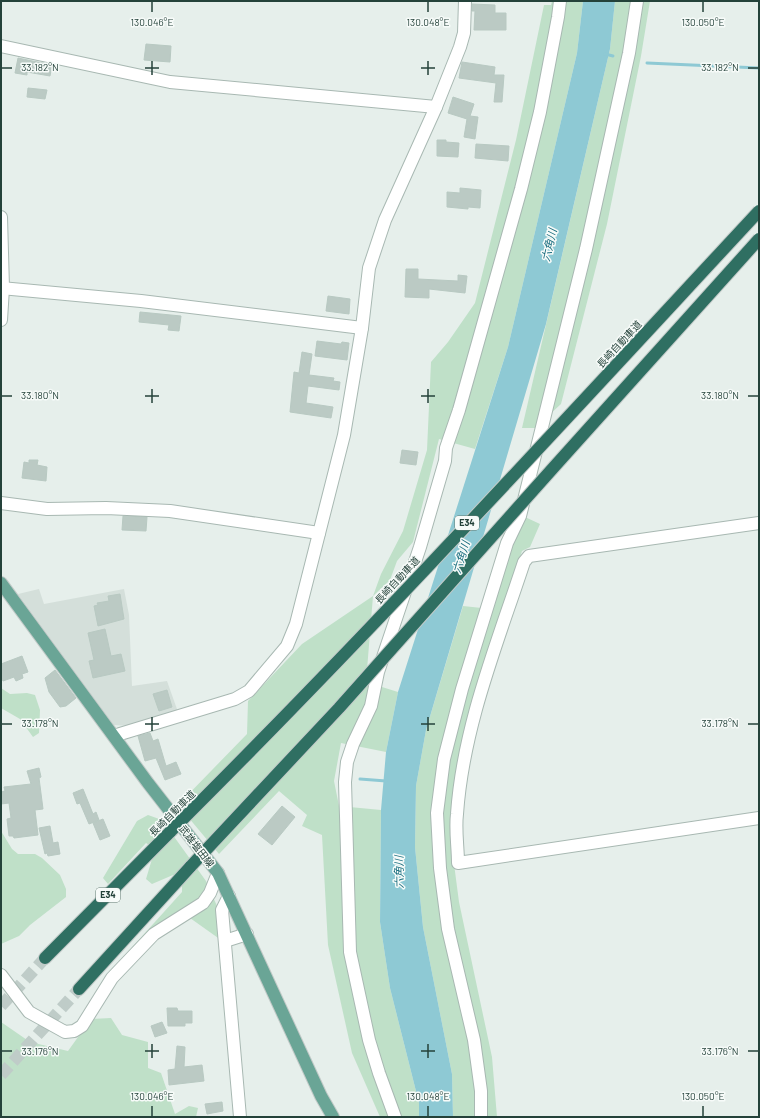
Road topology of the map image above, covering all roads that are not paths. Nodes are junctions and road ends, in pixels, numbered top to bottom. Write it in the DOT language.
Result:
graph roads {
  1 [pos="466,1"];
  2 [pos="560,1"];
  3 [pos="637,1"];
  4 [pos="1,46"];
  5 [pos="436,107"];
  6 [pos="759,211"];
  7 [pos="1,217"];
  8 [pos="759,239"];
  9 [pos="2,288"];
  10 [pos="1,320"];
  11 [pos="362,328"];
  12 [pos="1,504"];
  13 [pos="759,523"];
  14 [pos="319,533"];
  15 [pos="1,583"];
  16 [pos="114,737"];
  17 [pos="759,818"];
  18 [pos="218,873"];
  19 [pos="229,896"];
  20 [pos="247,934"];
  21 [pos="225,941"];
  22 [pos="45,958"];
  23 [pos="1,975"];
  24 [pos="79,989"];
  25 [pos="240,1117"];
  26 [pos="333,1117"];
  27 [pos="396,1117"];
  28 [pos="481,1117"];
  1 -- 5 [label="street"];
  2 -- 27 [label="street"];
  3 -- 28 [label="street"];
  4 -- 5 [label="street"];
  5 -- 11 [label="street"];
  6 -- 22 [label="highway, 長崎自動車道 / E34, bridge"];
  7 -- 9 [label="street"];
  8 -- 24 [label="highway, E34, bridge"];
  9 -- 10 [label="street"];
  9 -- 11 [label="street"];
  11 -- 14 [label="street"];
  12 -- 14 [label="street"];
  13 -- 17 [label="street"];
  14 -- 16 [label="street"];
  15 -- 16 [label="main road, 武雄塩田線"];
  16 -- 18 [label="main road, 武雄塩田線"];
  18 -- 19 [label="main road, 武雄塩田線"];
  18 -- 23 [label="street"];
  19 -- 20 [label="main road, 武雄塩田線"];
  19 -- 21 [label="street"];
  20 -- 21 [label="street"];
  20 -- 26 [label="main road, 武雄塩田線"];
  21 -- 25 [label="street"];
}
